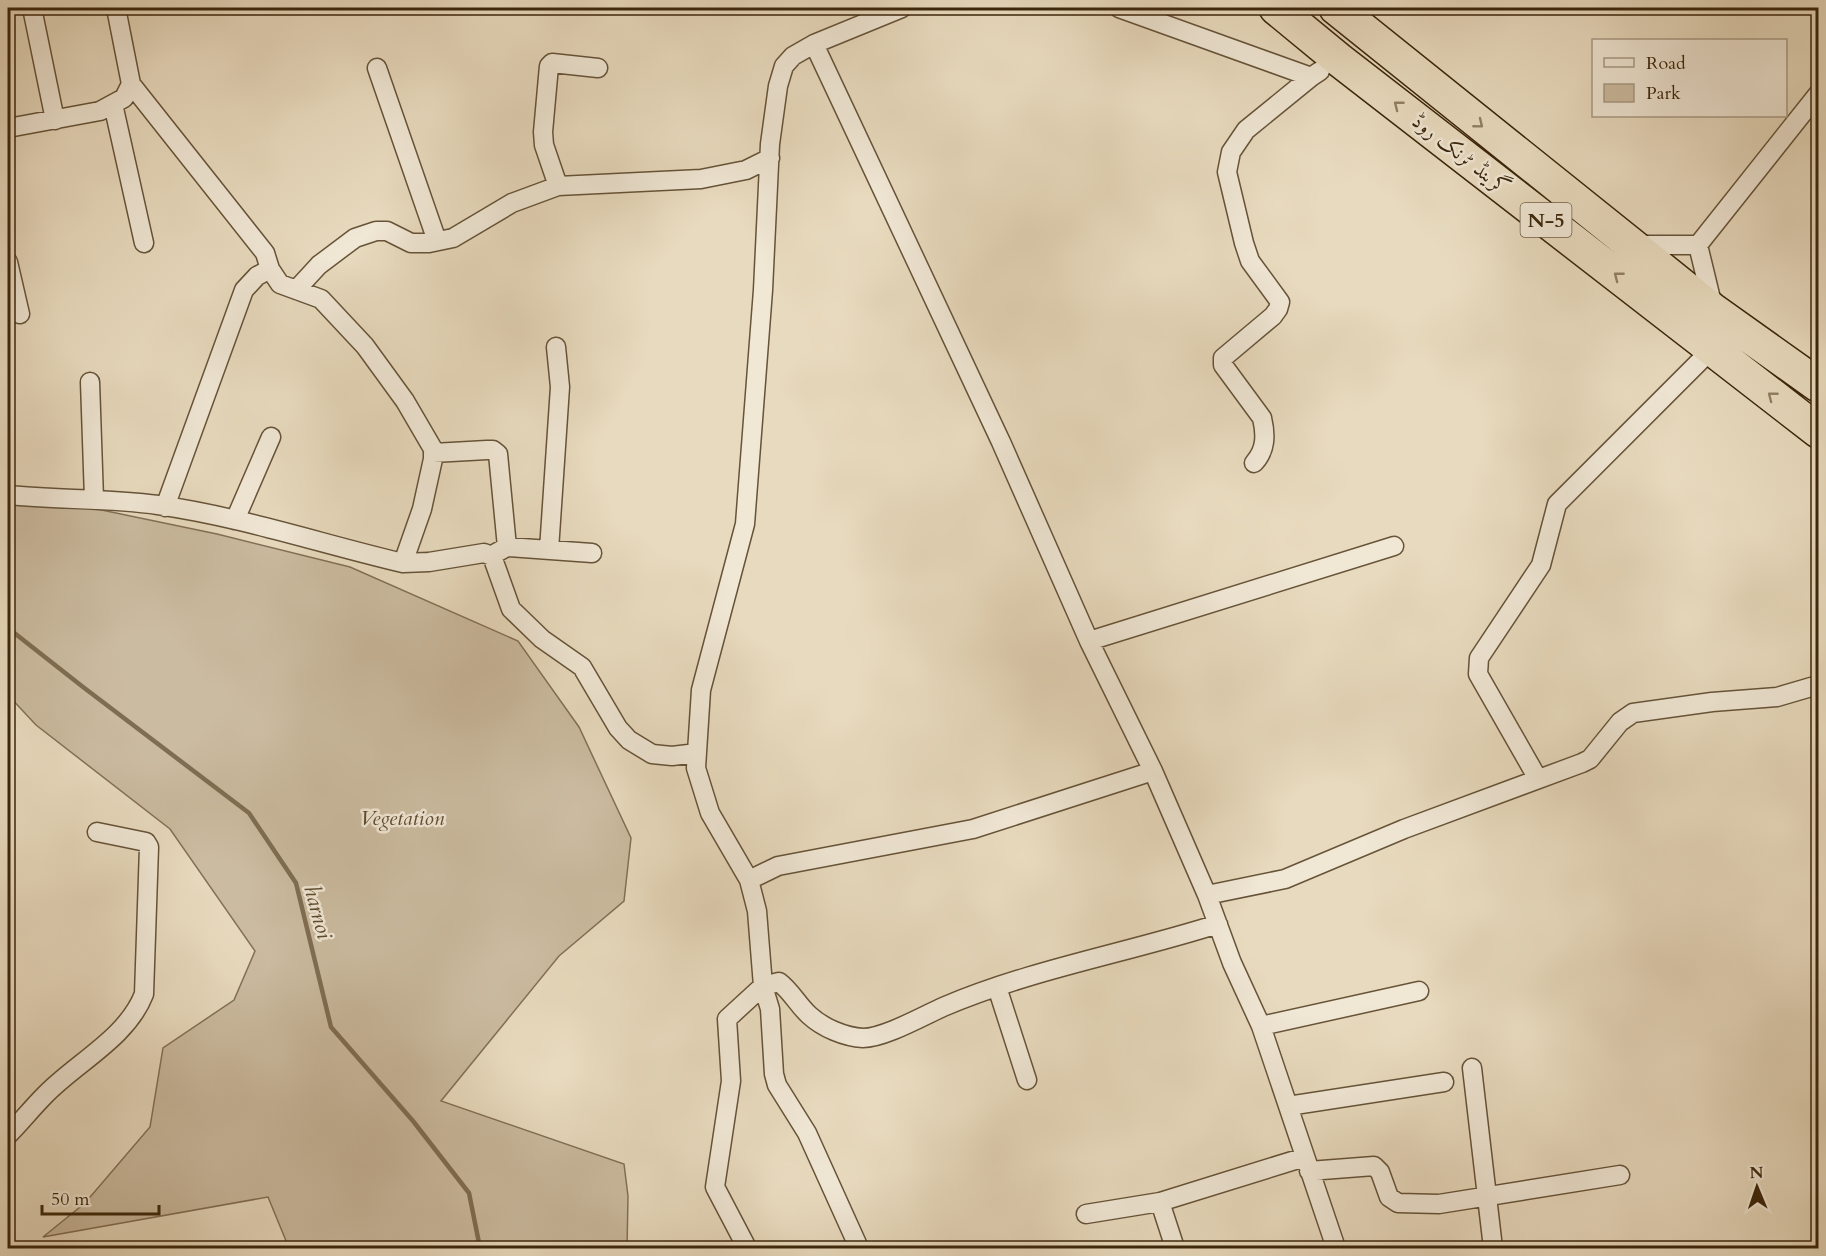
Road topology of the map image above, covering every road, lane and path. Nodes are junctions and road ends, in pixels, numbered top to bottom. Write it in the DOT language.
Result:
graph roads {
  1 [pos="32,8"];
  2 [pos="116,8"];
  3 [pos="902,8"];
  4 [pos="1119,8"];
  5 [pos="1276,8"];
  6 [pos="1352,12"];
  7 [pos="814,44"];
  8 [pos="1338,59"];
  9 [pos="377,68"];
  10 [pos="598,68"];
  11 [pos="1311,76"];
  12 [pos="131,84"];
  13 [pos="1818,94"];
  14 [pos="112,104"];
  15 [pos="54,120"];
  16 [pos="8,128"];
  17 [pos="770,158"];
  18 [pos="558,186"];
  19 [pos="437,241"];
  20 [pos="144,243"];
  21 [pos="1630,245"];
  22 [pos="1698,245"];
  23 [pos="8,262"];
  24 [pos="270,270"];
  25 [pos="296,290"];
  26 [pos="1714,311"];
  27 [pos="21,314"];
  28 [pos="556,347"];
  29 [pos="1712,348"];
  30 [pos="90,382"];
  31 [pos="1818,385"];
  32 [pos="1818,431"];
  33 [pos="271,437"];
  34 [pos="433,453"];
  35 [pos="1254,463"];
  36 [pos="8,495"];
  37 [pos="94,499"];
  38 [pos="165,507"];
  39 [pos="235,520"];
  40 [pos="1394,546"];
  41 [pos="549,550"];
  42 [pos="500,551"];
  43 [pos="592,553"];
  44 [pos="403,563"];
  45 [pos="1089,641"];
  46 [pos="1818,685"];
  47 [pos="697,753"];
  48 [pos="1153,771"];
  49 [pos="1538,779"];
  50 [pos="97,832"];
  51 [pos="749,880"];
  52 [pos="1207,895"];
  53 [pos="1218,924"];
  54 [pos="763,986"];
  55 [pos="997,987"];
  56 [pos="1419,991"];
  57 [pos="1261,1026"];
  58 [pos="1472,1068"];
  59 [pos="1027,1080"];
  60 [pos="1444,1082"];
  61 [pos="1288,1106"];
  62 [pos="8,1135"];
  63 [pos="1307,1164"];
  64 [pos="1620,1174"];
  65 [pos="1485,1196"];
  66 [pos="1160,1203"];
  67 [pos="1086,1214"];
  68 [pos="1168,1247"];
  69 [pos="747,1248"];
  70 [pos="859,1248"];
  71 [pos="1336,1248"];
  72 [pos="1492,1248"];
  1 -- 15 [label="street"];
  2 -- 12 [label="street"];
  3 -- 7 [label="street"];
  4 -- 11 [label="street"];
  5 -- 8 [label="highway, گرینڈ ٹرنک روڈ / N-5"];
  6 -- 21 [label="highway, گرینڈ ٹرنک روڈ / N-5, one-way"];
  7 -- 17 [label="street"];
  7 -- 45 [label="street"];
  8 -- 11 [label="street"];
  29 -- 8 [label="highway, گرینڈ ٹرنک روڈ / N-5, one-way"];
  9 -- 19 [label="street"];
  10 -- 18 [label="street"];
  11 -- 35 [label="street"];
  12 -- 14 [label="street"];
  12 -- 24 [label="street"];
  13 -- 22 [label="street"];
  14 -- 15 [label="street"];
  14 -- 20 [label="street"];
  15 -- 16 [label="street"];
  17 -- 18 [label="street"];
  17 -- 47 [label="street"];
  18 -- 19 [label="street"];
  19 -- 25 [label="street"];
  21 -- 22 [label="street"];
  21 -- 26 [label="highway, گرینڈ ٹرنک روڈ / N-5"];
  22 -- 26 [label="street"];
  23 -- 27 [label="street"];
  24 -- 25 [label="street"];
  24 -- 38 [label="street"];
  25 -- 34 [label="street"];
  26 -- 31 [label="highway, گرینڈ ٹرنک روڈ / N-5"];
  28 -- 41 [label="street"];
  32 -- 29 [label="highway, گرینڈ ٹرنک روڈ / N-5, one-way"];
  29 -- 49 [label="street"];
  30 -- 37 [label="street"];
  33 -- 39 [label="street"];
  34 -- 42 [label="street"];
  34 -- 44 [label="street"];
  36 -- 37 [label="street"];
  37 -- 38 [label="street"];
  38 -- 39 [label="street"];
  39 -- 44 [label="street"];
  40 -- 45 [label="street"];
  41 -- 42 [label="street"];
  41 -- 43 [label="street"];
  42 -- 44 [label="street"];
  42 -- 47 [label="street"];
  45 -- 48 [label="street"];
  46 -- 49 [label="street"];
  47 -- 51 [label="street"];
  48 -- 51 [label="street"];
  48 -- 52 [label="street"];
  49 -- 52 [label="street"];
  50 -- 62 [label="street"];
  51 -- 54 [label="street"];
  52 -- 53 [label="street"];
  53 -- 55 [label="street"];
  53 -- 57 [label="street"];
  54 -- 55 [label="street"];
  54 -- 69 [label="street"];
  54 -- 70 [label="street"];
  55 -- 59 [label="street"];
  56 -- 57 [label="street"];
  57 -- 61 [label="street"];
  58 -- 65 [label="street"];
  60 -- 61 [label="street"];
  61 -- 63 [label="street"];
  63 -- 65 [label="street"];
  63 -- 66 [label="street"];
  63 -- 71 [label="street"];
  64 -- 65 [label="street"];
  65 -- 72 [label="street"];
  66 -- 67 [label="street"];
  66 -- 68 [label="street"];
}
